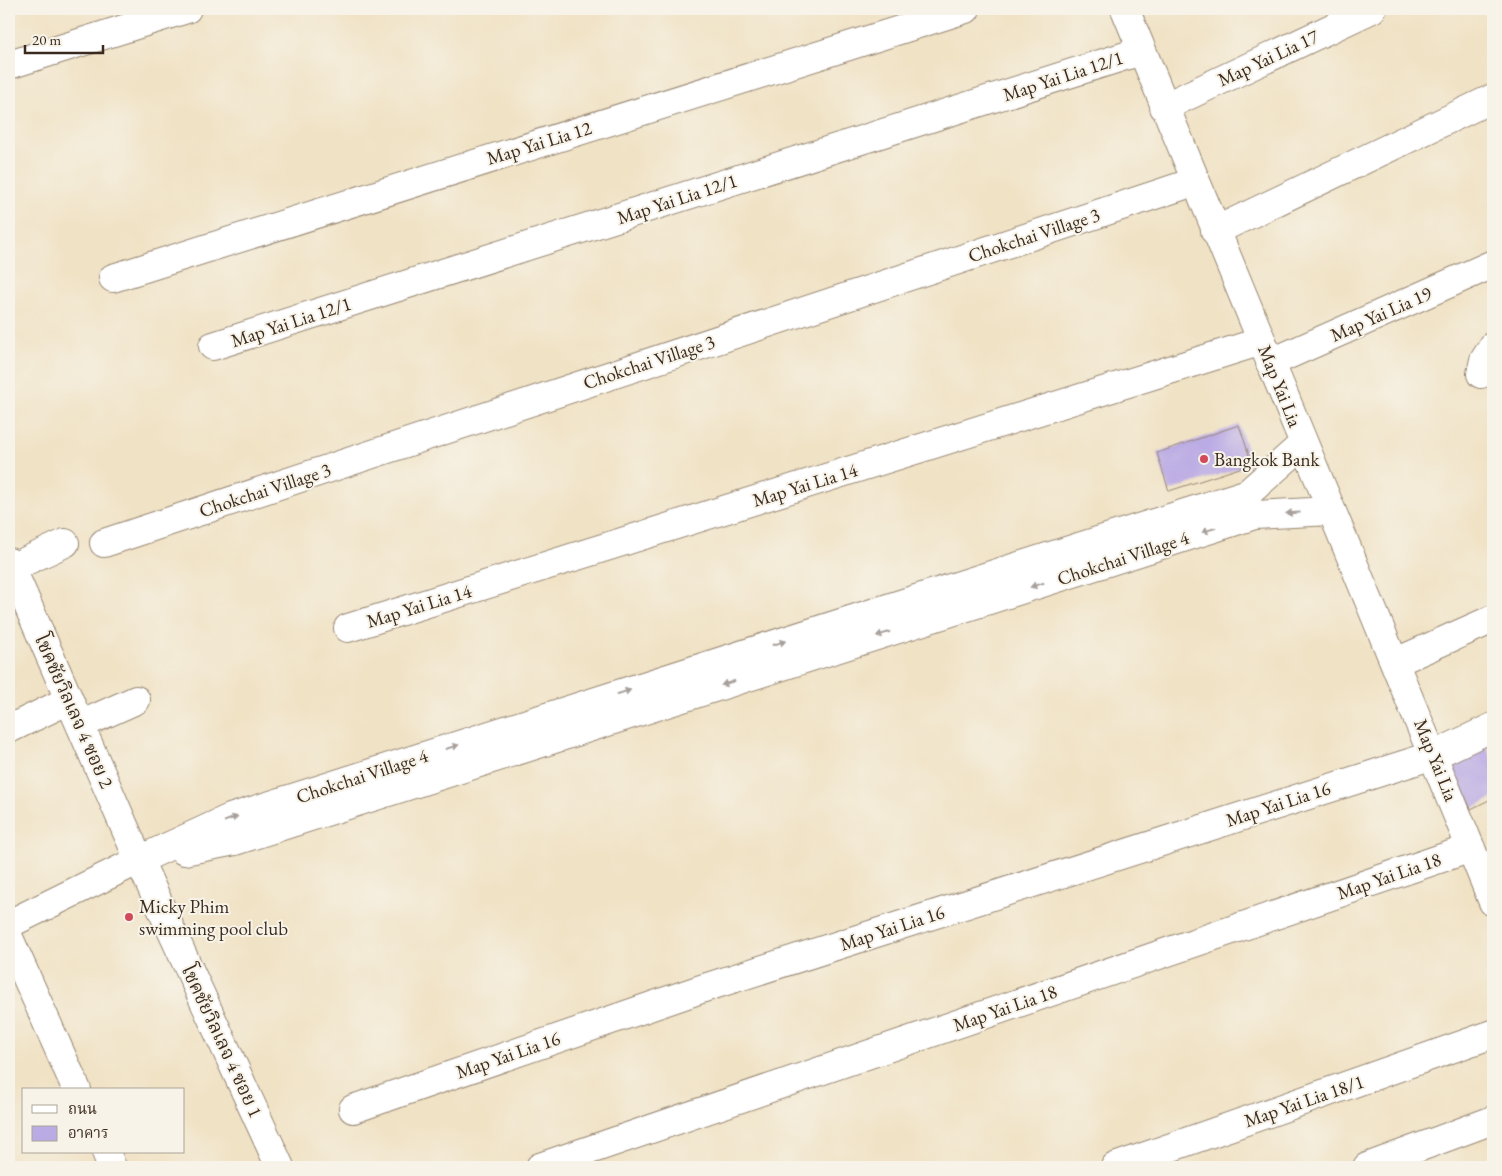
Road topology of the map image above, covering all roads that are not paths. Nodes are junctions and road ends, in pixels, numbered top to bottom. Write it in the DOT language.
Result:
graph roads {
  1 [pos="187,9"];
  2 [pos="966,9"];
  3 [pos="1124,9"];
  4 [pos="1372,9"];
  5 [pos="1141,51"];
  6 [pos="9,65"];
  7 [pos="1493,98"];
  8 [pos="1164,107"];
  9 [pos="1194,182"];
  10 [pos="1215,231"];
  11 [pos="1493,264"];
  12 [pos="112,278"];
  13 [pos="213,346"];
  14 [pos="1493,346"];
  15 [pos="1266,352"];
  16 [pos="1481,374"];
  17 [pos="1303,444"];
  18 [pos="1331,512"];
  19 [pos="104,543"];
  20 [pos="64,544"];
  21 [pos="10,565"];
  22 [pos="915,612"];
  23 [pos="1493,619"];
  24 [pos="348,628"];
  25 [pos="1396,662"];
  26 [pos="69,700"];
  27 [pos="136,700"];
  28 [pos="80,725"];
  29 [pos="1493,727"];
  30 [pos="9,730"];
  31 [pos="1434,755"];
  32 [pos="1471,848"];
  33 [pos="139,860"];
  34 [pos="1493,902"];
  35 [pos="9,924"];
  36 [pos="9,938"];
  37 [pos="1493,1034"];
  38 [pos="76,1088"];
  39 [pos="353,1109"];
  40 [pos="1493,1120"];
  41 [pos="107,1154"];
  42 [pos="112,1167"];
  43 [pos="280,1167"];
  44 [pos="540,1167"];
  45 [pos="1116,1167"];
  46 [pos="1367,1167"];
  1 -- 6 [label="street"];
  2 -- 12 [label="street, Map Yai Lia 12"];
  3 -- 5 [label="street, Map Yai Lia"];
  4 -- 8 [label="street, Map Yai Lia 17"];
  5 -- 8 [label="street, Map Yai Lia"];
  5 -- 13 [label="street, Map Yai Lia 12/1"];
  7 -- 10 [label="street"];
  8 -- 9 [label="street, Map Yai Lia"];
  9 -- 10 [label="street, Map Yai Lia"];
  9 -- 19 [label="street, Chokchai Village 3"];
  10 -- 15 [label="street, Map Yai Lia"];
  11 -- 15 [label="street, Map Yai Lia 19"];
  14 -- 16 [label="street"];
  15 -- 17 [label="street, Map Yai Lia"];
  15 -- 24 [label="street, Map Yai Lia 14"];
  17 -- 18 [label="street, Map Yai Lia"];
  17 -- 22 [label="street, Chokchai Village 4"];
  18 -- 22 [label="street, Chokchai Village 4, one-way"];
  18 -- 25 [label="street, Map Yai Lia"];
  20 -- 21 [label="street"];
  21 -- 26 [label="street, โชคชัยวิลเลจ 4 ซอย 2"];
  22 -- 33 [label="street, Chokchai Village 4"];
  23 -- 25 [label="street"];
  25 -- 31 [label="street, Map Yai Lia"];
  26 -- 28 [label="street, โชคชัยวิลเลจ 4 ซอย 2"];
  26 -- 30 [label="street"];
  27 -- 28 [label="street"];
  28 -- 33 [label="street, โชคชัยวิลเลจ 4 ซอย 2"];
  29 -- 31 [label="street, Map Yai Lia 16"];
  31 -- 32 [label="street, Map Yai Lia"];
  31 -- 39 [label="street, Map Yai Lia 16"];
  32 -- 34 [label="street, Map Yai Lia"];
  32 -- 44 [label="street, Map Yai Lia 18"];
  33 -- 35 [label="street, Chokchai Village 4"];
  33 -- 43 [label="street, โชคชัยวิลเลจ 4 ซอย 1"];
  36 -- 38 [label="street"];
  37 -- 45 [label="street, Map Yai Lia 18/1"];
  40 -- 46 [label="street"];
  41 -- 42 [label="street"];
}
